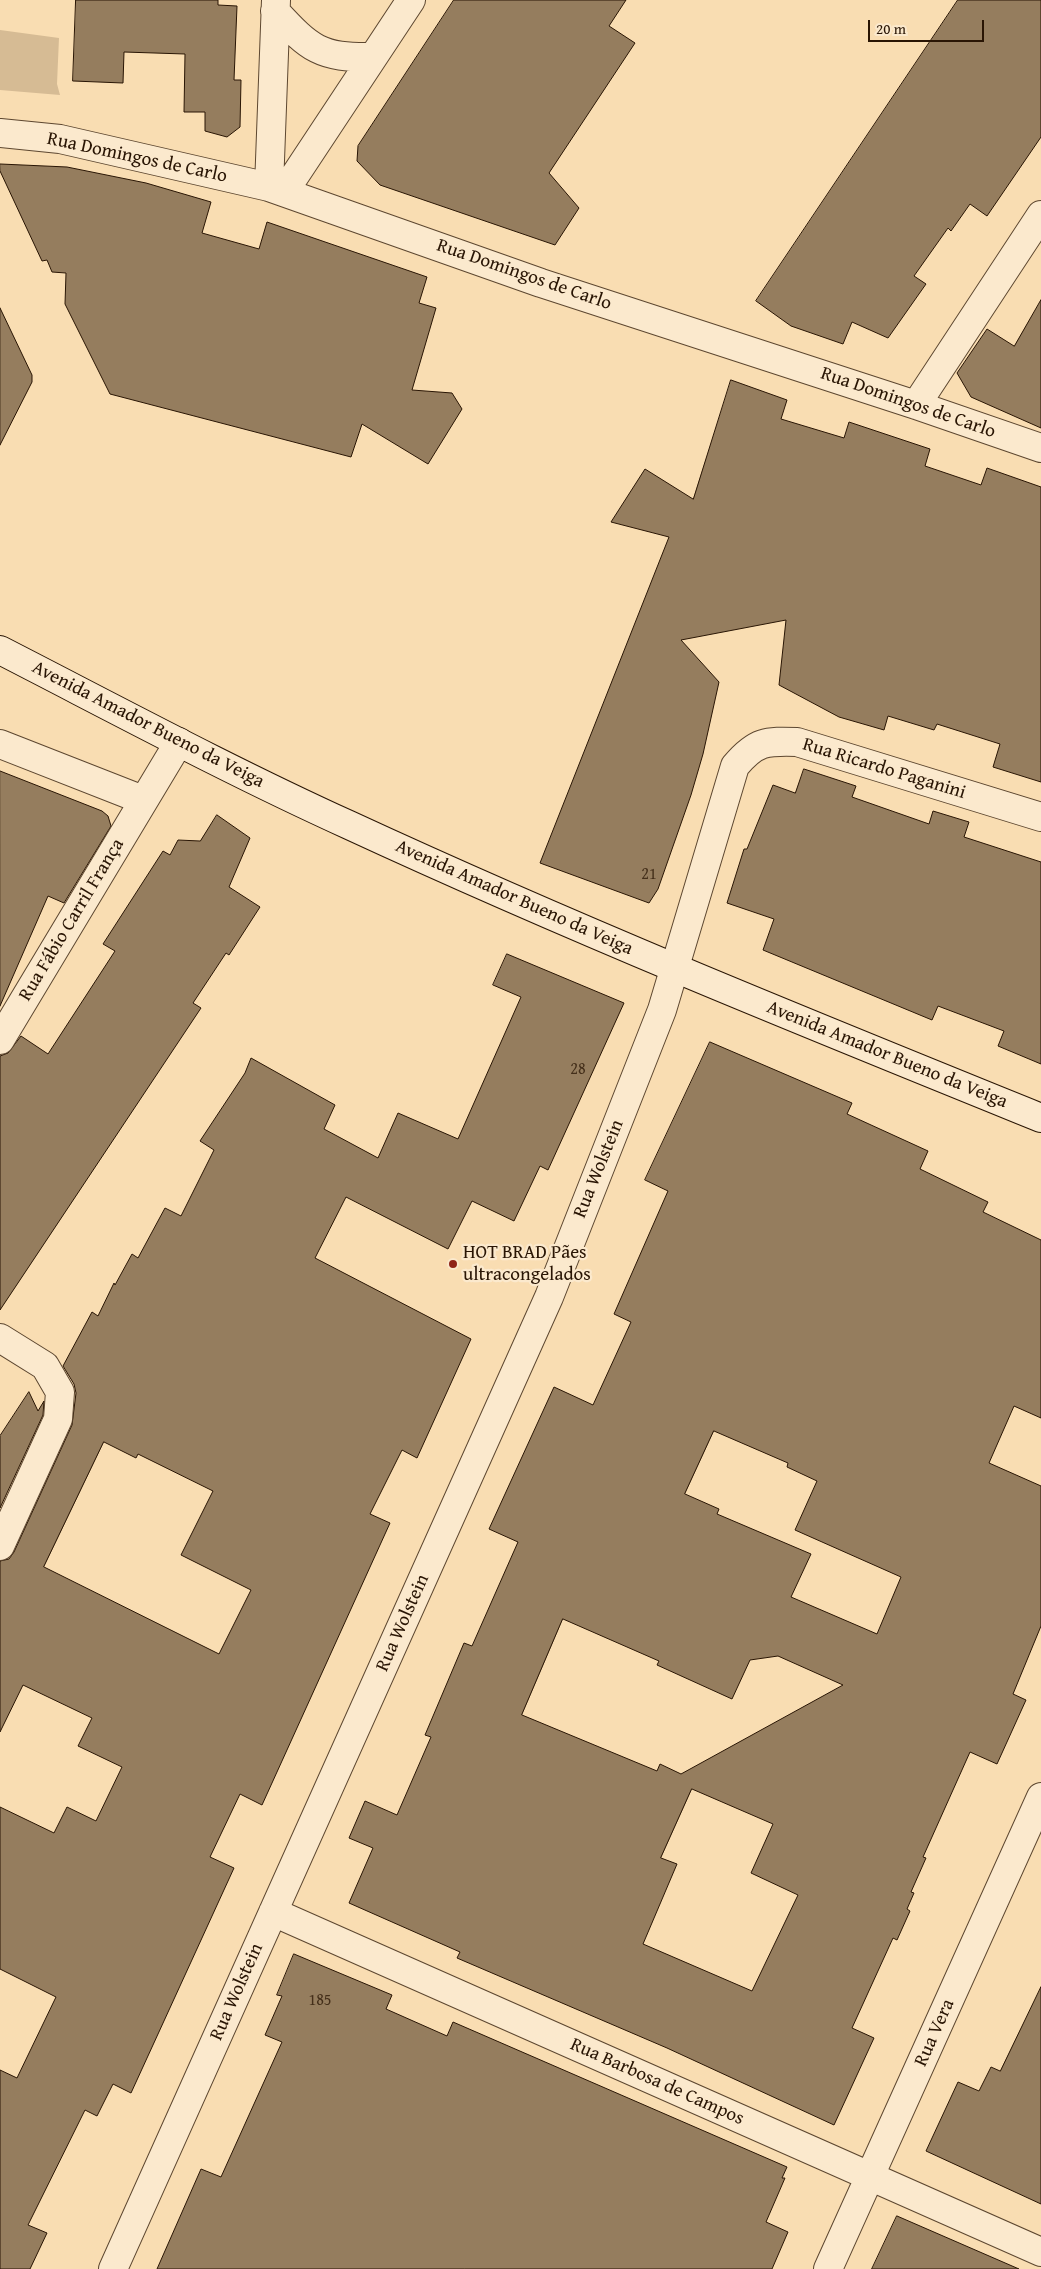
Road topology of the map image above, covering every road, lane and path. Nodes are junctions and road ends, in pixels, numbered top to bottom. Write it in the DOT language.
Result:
graph roads {
  1 [pos="411,0"];
  2 [pos="275,6"];
  3 [pos="373,57"];
  4 [pos="0,133"];
  5 [pos="277,189"];
  6 [pos="1041,215"];
  7 [pos="916,405"];
  8 [pos="1041,448"];
  9 [pos="0,650"];
  10 [pos="179,742"];
  11 [pos="0,744"];
  12 [pos="143,800"];
  13 [pos="1041,817"];
  14 [pos="673,969"];
  15 [pos="0,1040"];
  16 [pos="1041,1118"];
  17 [pos="0,1338"];
  18 [pos="0,1546"];
  19 [pos="1041,1797"];
  20 [pos="273,1912"];
  21 [pos="870,2176"];
  22 [pos="1041,2252"];
  23 [pos="113,2269"];
  24 [pos="828,2269"];
  1 -- 3 [label="street"];
  2 -- 3 [label="street"];
  2 -- 5 [label="street"];
  3 -- 5 [label="street"];
  4 -- 5 [label="street, Rua Domingos de Carlo"];
  5 -- 7 [label="street, Rua Domingos de Carlo"];
  6 -- 7 [label="street"];
  7 -- 8 [label="street, Rua Domingos de Carlo"];
  9 -- 10 [label="street, Avenida Amador Bueno da Veiga"];
  10 -- 12 [label="street, Rua Fábio Carril França"];
  10 -- 14 [label="street, Avenida Amador Bueno da Veiga"];
  11 -- 12 [label="street"];
  12 -- 15 [label="street, Rua Fábio Carril França"];
  13 -- 14 [label="street, Rua Ricardo Paganini"];
  14 -- 16 [label="street, Avenida Amador Bueno da Veiga"];
  14 -- 20 [label="street, Rua Wolstein"];
  17 -- 18 [label="street"];
  19 -- 21 [label="street, Rua Vera"];
  20 -- 21 [label="street, Rua Barbosa de Campos"];
  20 -- 23 [label="street, Rua Wolstein"];
  21 -- 22 [label="street, Rua Barbosa de Campos"];
  21 -- 24 [label="street, Rua Vera"];
}
